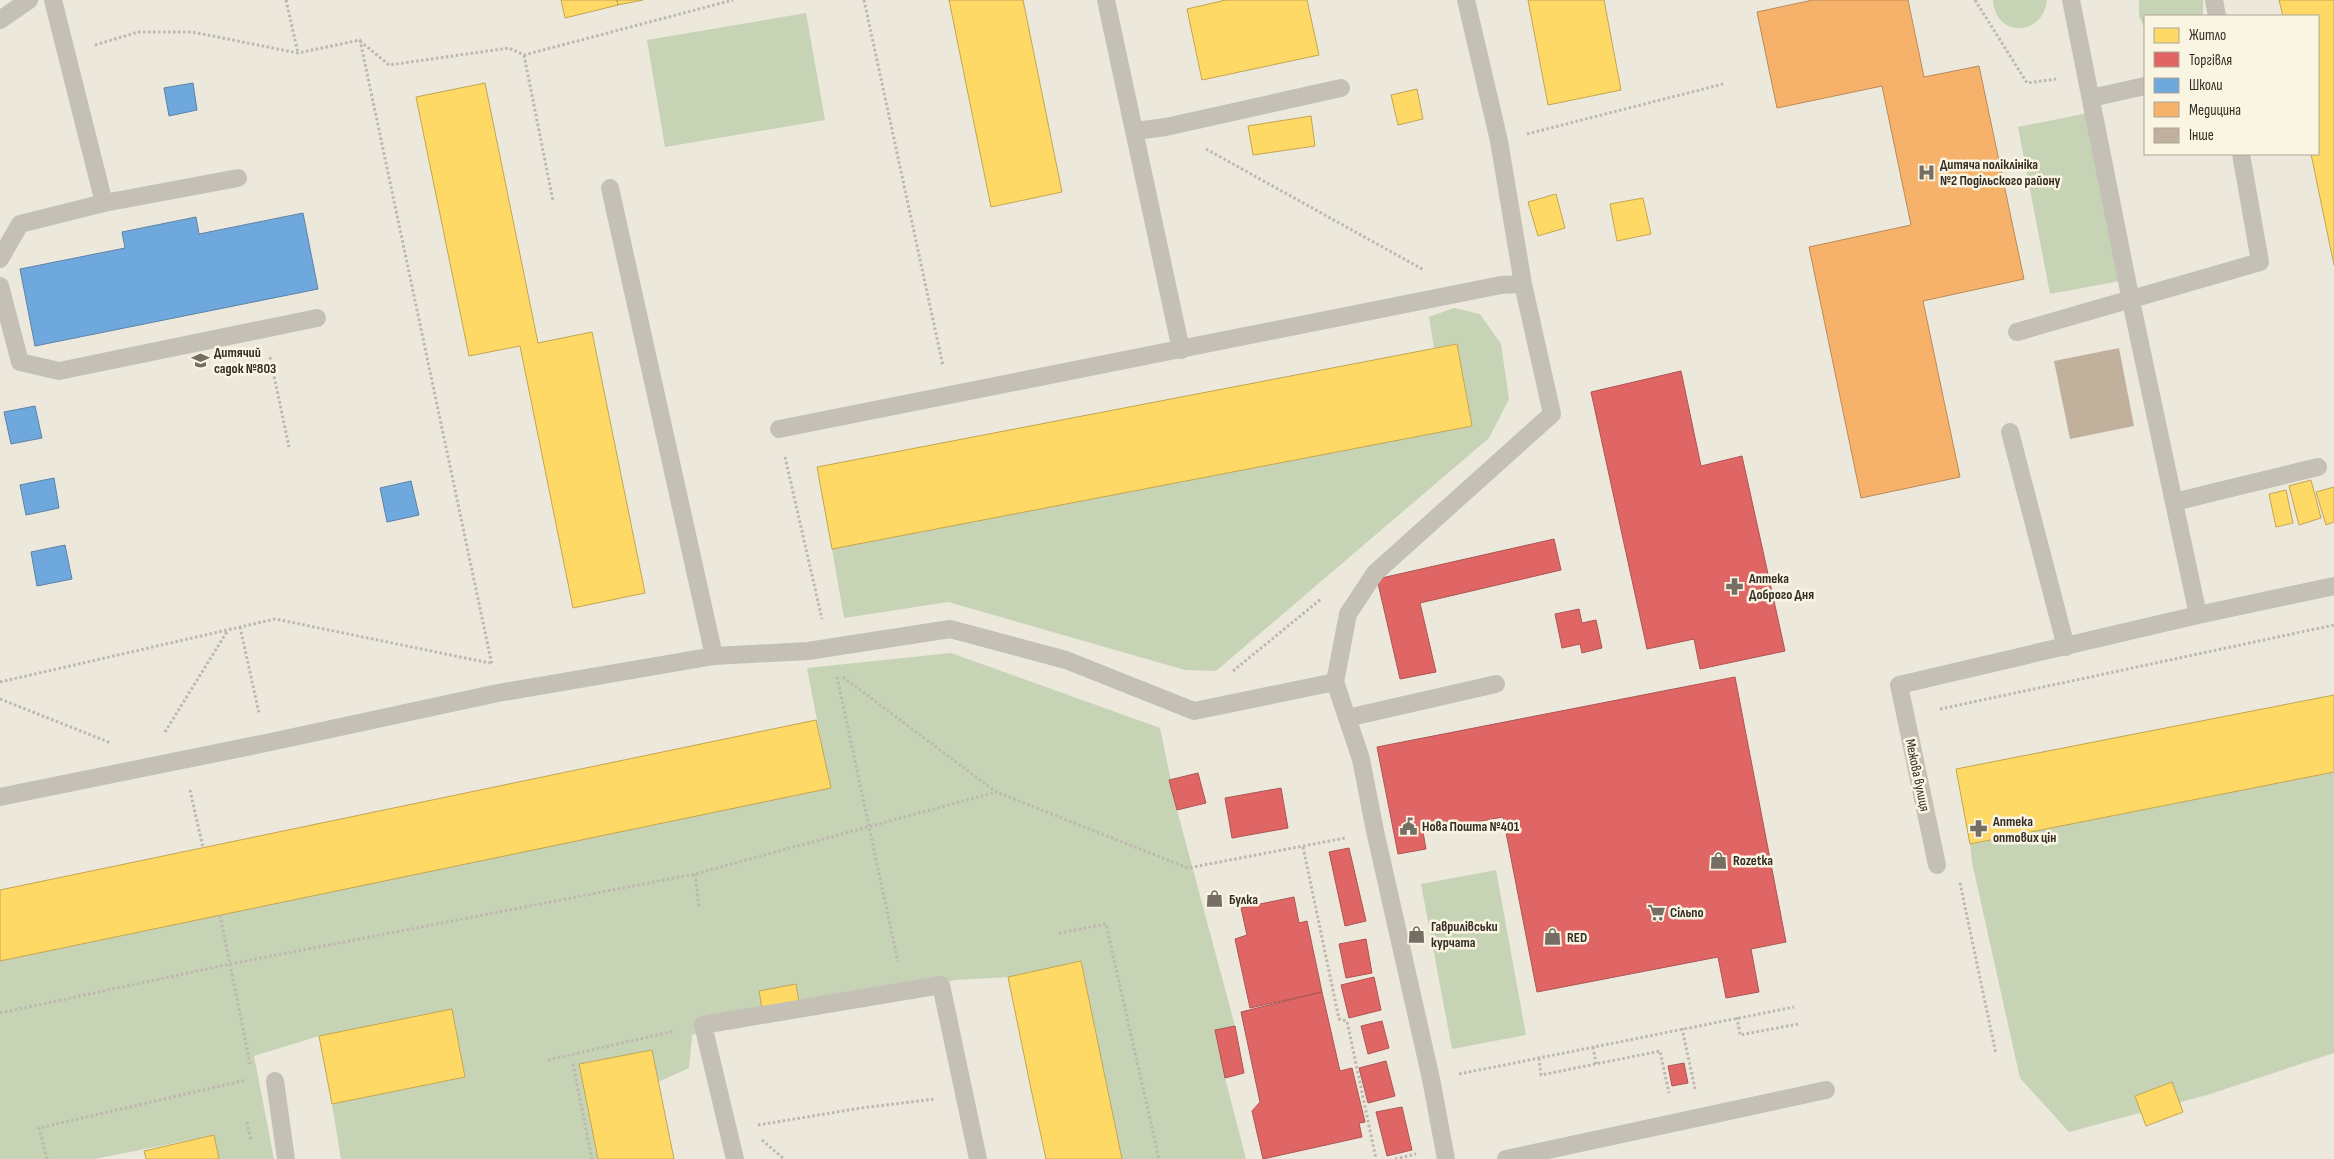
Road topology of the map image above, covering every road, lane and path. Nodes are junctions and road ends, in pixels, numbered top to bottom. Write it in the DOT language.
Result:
graph roads {
  1 [pos="29,0"];
  2 [pos="53,0"];
  3 [pos="286,0"];
  4 [pos="732,0"];
  5 [pos="864,0"];
  6 [pos="1106,0"];
  7 [pos="1466,0"];
  8 [pos="1975,0"];
  9 [pos="2071,0"];
  10 [pos="2214,0"];
  11 [pos="2217,15"];
  12 [pos="0,20"];
  13 [pos="360,40"];
  14 [pos="66,53"];
  15 [pos="298,53"];
  16 [pos="524,55"];
  17 [pos="2087,76"];
  18 [pos="1723,84"];
  19 [pos="2144,86"];
  20 [pos="1341,88"];
  21 [pos="2091,98"];
  22 [pos="1166,127"];
  23 [pos="1135,131"];
  24 [pos="1499,141"];
  25 [pos="2241,155"];
  26 [pos="238,178"];
  27 [pos="610,188"];
  28 [pos="553,201"];
  29 [pos="104,203"];
  30 [pos="0,259"];
  31 [pos="1523,284"];
  32 [pos="0,286"];
  33 [pos="1464,292"];
  34 [pos="2131,301"];
  35 [pos="317,318"];
  36 [pos="265,329"];
  37 [pos="2017,332"];
  38 [pos="1181,350"];
  39 [pos="949,396"];
  40 [pos="779,429"];
  41 [pos="2010,432"];
  42 [pos="289,447"];
  43 [pos="2318,467"];
  44 [pos="2174,502"];
  45 [pos="2334,586"];
  46 [pos="1327,593"];
  47 [pos="2198,615"];
  48 [pos="823,624"];
  49 [pos="2334,626"];
  50 [pos="240,627"];
  51 [pos="228,630"];
  52 [pos="2066,647"];
  53 [pos="714,656"];
  54 [pos="491,663"];
  55 [pos="1231,673"];
  56 [pos="0,682"];
  57 [pos="1335,682"];
  58 [pos="1496,684"];
  59 [pos="498,692"];
  60 [pos="0,699"];
  61 [pos="1934,710"];
  62 [pos="1347,718"];
  63 [pos="266,743"];
  64 [pos="114,745"];
  65 [pos="183,760"];
  66 [pos="164,764"];
  67 [pos="996,792"];
  68 [pos="0,797"];
  69 [pos="868,829"];
  70 [pos="1375,832"];
  71 [pos="1303,847"];
  72 [pos="203,848"];
  73 [pos="1937,865"];
  74 [pos="695,874"];
  75 [pos="1959,878"];
  76 [pos="699,907"];
  77 [pos="220,915"];
  78 [pos="1059,933"];
  79 [pos="230,964"];
  80 [pos="905,991"];
  81 [pos="1794,1007"];
  82 [pos="0,1013"];
  83 [pos="1737,1017"];
  84 [pos="1798,1024"];
  85 [pos="704,1025"];
  86 [pos="1682,1028"];
  87 [pos="1593,1047"];
  88 [pos="1996,1054"];
  89 [pos="1689,1057"];
  90 [pos="1539,1058"];
  91 [pos="548,1060"];
  92 [pos="573,1064"];
  93 [pos="1596,1064"];
  94 [pos="251,1069"];
  95 [pos="253,1078"];
  96 [pos="1431,1079"];
  97 [pos="274,1080"];
  98 [pos="1826,1090"];
  99 [pos="964,1096"];
  100 [pos="1676,1122"];
  101 [pos="728,1130"];
  102 [pos="47,1159"];
  103 [pos="286,1159"];
  104 [pos="592,1159"];
  105 [pos="735,1159"];
  106 [pos="978,1159"];
  107 [pos="1159,1159"];
  108 [pos="1376,1159"];
  109 [pos="1446,1159"];
  110 [pos="1506,1159"];
  1 -- 12 [label="lane"];
  2 -- 14 [label="lane"];
  3 -- 15 [label="path"];
  4 -- 16 [label="path"];
  5 -- 39 [label="path"];
  6 -- 23 [label="lane"];
  7 -- 24 [label="lane"];
  8 -- 17 [label="path"];
  9 -- 17 [label="lane"];
  10 -- 11 [label="lane"];
  13 -- 15 [label="path"];
  13 -- 16 [label="path"];
  13 -- 54 [label="path"];
  14 -- 15 [label="path"];
  14 -- 29 [label="lane"];
  16 -- 28 [label="path"];
  17 -- 21 [label="lane"];
  18 -- 24 [label="path"];
  19 -- 21 [label="lane"];
  20 -- 22 [label="lane"];
  21 -- 34 [label="lane"];
  22 -- 23 [label="lane"];
  22 -- 33 [label="path"];
  23 -- 38 [label="lane"];
  24 -- 31 [label="lane"];
  25 -- 34 [label="lane"];
  26 -- 29 [label="lane"];
  27 -- 53 [label="lane"];
  29 -- 30 [label="lane"];
  31 -- 33 [label="lane"];
  31 -- 57 [label="lane"];
  32 -- 36 [label="lane"];
  33 -- 38 [label="lane"];
  34 -- 37 [label="lane"];
  34 -- 44 [label="lane"];
  35 -- 36 [label="lane"];
  36 -- 42 [label="path"];
  38 -- 39 [label="lane"];
  39 -- 40 [label="lane"];
  40 -- 48 [label="path"];
  41 -- 52 [label="lane"];
  43 -- 44 [label="lane"];
  44 -- 47 [label="lane"];
  45 -- 47 [label="lane"];
  46 -- 55 [label="path"];
  47 -- 52 [label="lane"];
  49 -- 61 [label="path"];
  50 -- 51 [label="path"];
  50 -- 54 [label="path"];
  50 -- 63 [label="path"];
  51 -- 56 [label="path"];
  51 -- 66 [label="path"];
  52 -- 73 [label="lane, Межова вулиця"];
  53 -- 57 [label="lane"];
  53 -- 59 [label="lane"];
  54 -- 59 [label="path"];
  57 -- 62 [label="lane"];
  58 -- 62 [label="lane"];
  59 -- 63 [label="lane"];
  60 -- 64 [label="path"];
  62 -- 70 [label="lane"];
  63 -- 65 [label="lane"];
  65 -- 66 [label="lane"];
  65 -- 72 [label="path"];
  66 -- 68 [label="lane"];
  67 -- 69 [label="path"];
  67 -- 69 [label="path"];
  67 -- 71 [label="path"];
  69 -- 74 [label="path"];
  69 -- 80 [label="path"];
  70 -- 71 [label="path"];
  70 -- 96 [label="lane"];
  71 -- 108 [label="path"];
  74 -- 76 [label="path"];
  74 -- 79 [label="path"];
  75 -- 88 [label="path"];
  77 -- 79 [label="path"];
  78 -- 107 [label="path"];
  79 -- 82 [label="path"];
  79 -- 94 [label="path"];
  80 -- 85 [label="lane"];
  80 -- 99 [label="lane"];
  81 -- 83 [label="path"];
  83 -- 84 [label="path"];
  83 -- 86 [label="path"];
  85 -- 91 [label="path"];
  85 -- 101 [label="lane"];
  86 -- 87 [label="path"];
  86 -- 89 [label="path"];
  87 -- 90 [label="path"];
  87 -- 93 [label="path"];
  90 -- 93 [label="path"];
  90 -- 96 [label="path"];
  92 -- 104 [label="path"];
  93 -- 100 [label="path"];
  95 -- 102 [label="path"];
  96 -- 109 [label="lane"];
  97 -- 103 [label="lane"];
  98 -- 100 [label="lane"];
  99 -- 101 [label="path"];
  99 -- 106 [label="lane"];
  100 -- 110 [label="lane"];
  101 -- 105 [label="lane"];
}
